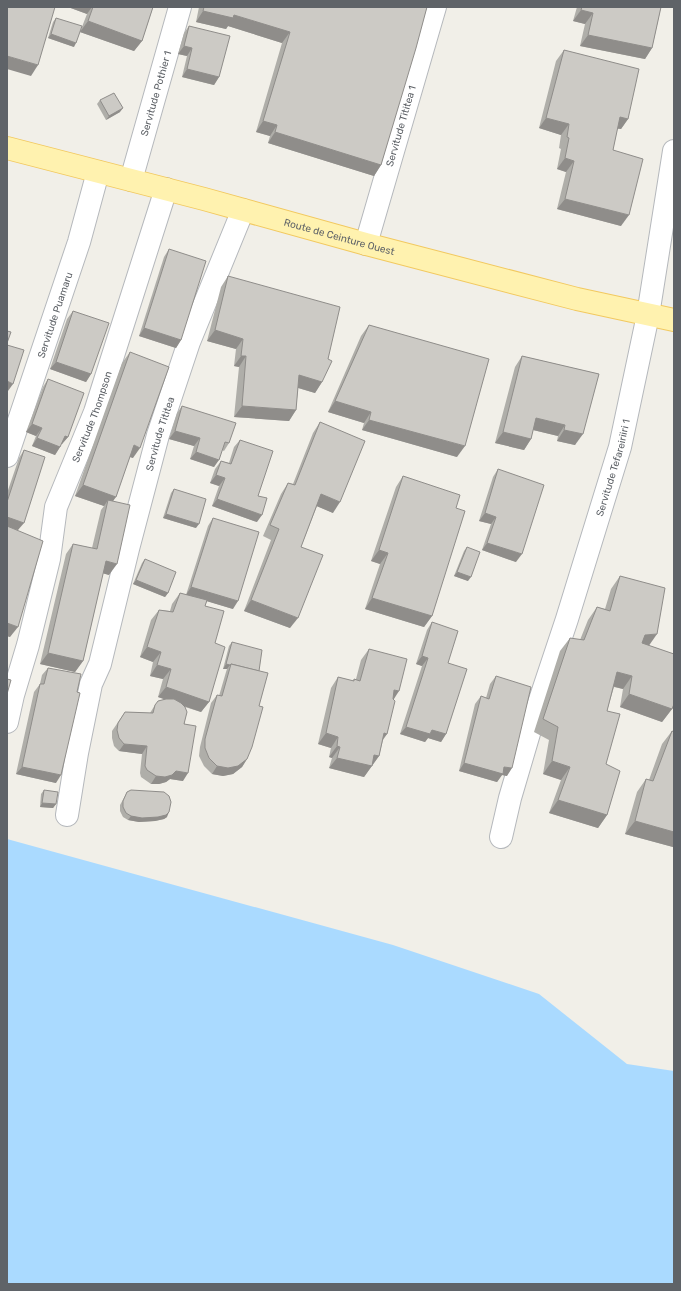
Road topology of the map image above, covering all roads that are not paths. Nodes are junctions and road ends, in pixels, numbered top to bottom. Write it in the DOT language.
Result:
graph roads {
  1 [pos="180,7"];
  2 [pos="436,7"];
  3 [pos="7,148"];
  4 [pos="674,151"];
  5 [pos="98,172"];
  6 [pos="131,180"];
  7 [pos="166,189"];
  8 [pos="243,210"];
  9 [pos="366,244"];
  10 [pos="648,315"];
  11 [pos="674,320"];
  12 [pos="7,456"];
  13 [pos="7,722"];
  14 [pos="67,815"];
  15 [pos="501,837"];
  1 -- 6 [label="street, Servitude Pothier 1"];
  2 -- 9 [label="street, Servitude Tititea 1"];
  3 -- 5 [label="main road, Route de Ceinture Ouest"];
  4 -- 10 [label="street, Servitude Tefareiriiri 1"];
  5 -- 6 [label="main road, Route de Ceinture Ouest"];
  5 -- 12 [label="street, Servitude Puamaru"];
  6 -- 7 [label="main road, Route de Ceinture Ouest"];
  7 -- 8 [label="main road, Route de Ceinture Ouest"];
  7 -- 13 [label="street, Servitude Thompson"];
  8 -- 9 [label="main road, Route de Ceinture Ouest"];
  8 -- 14 [label="street, Servitude Tititea"];
  9 -- 10 [label="main road, Route de Ceinture Ouest"];
  10 -- 11 [label="main road, Route de Ceinture Ouest"];
  10 -- 15 [label="street, Servitude Tefareiriiri 1"];
}
